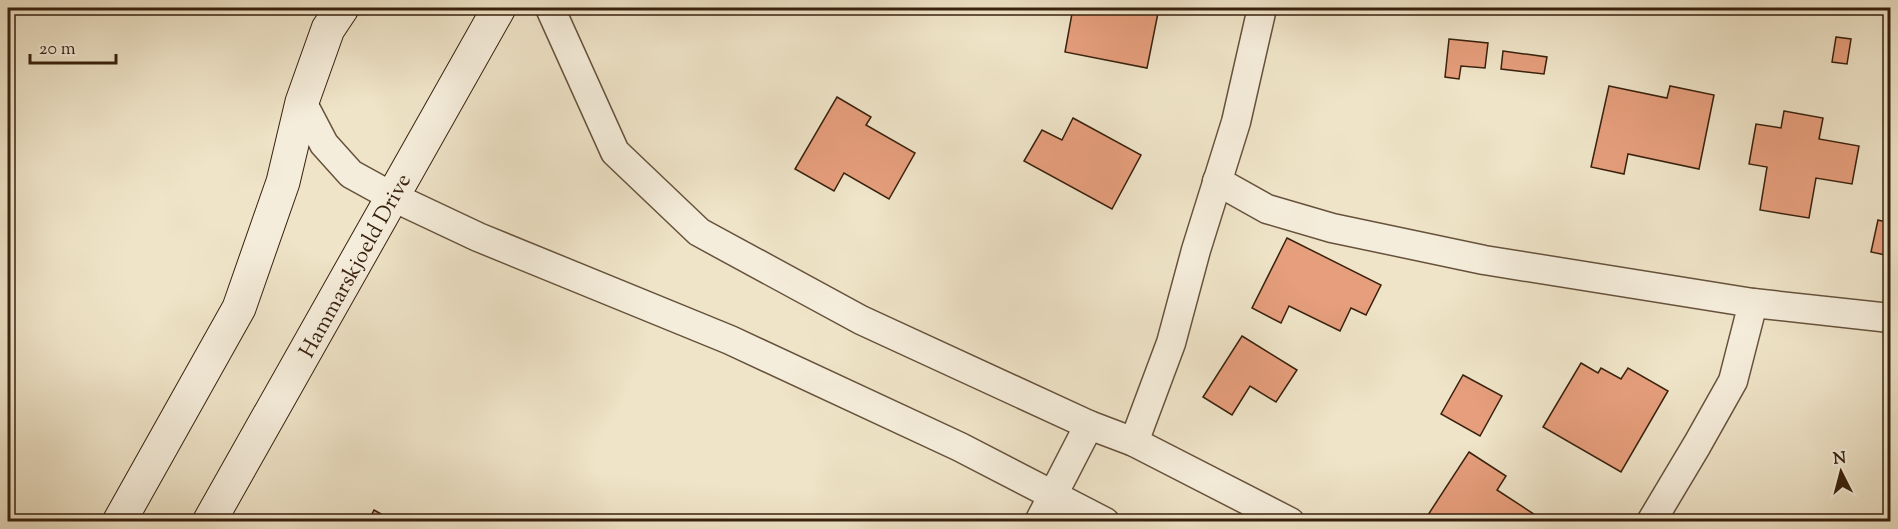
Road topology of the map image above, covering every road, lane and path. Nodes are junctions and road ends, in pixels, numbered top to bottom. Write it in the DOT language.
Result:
graph roads {
  1 [pos="342,8"];
  2 [pos="499,8"];
  3 [pos="550,8"];
  4 [pos="1262,8"];
  5 [pos="302,102"];
  6 [pos="1217,181"];
  7 [pos="391,196"];
  8 [pos="1753,303"];
  9 [pos="1890,318"];
  10 [pos="1089,425"];
  11 [pos="1134,442"];
  12 [pos="1054,496"];
  13 [pos="119,522"];
  14 [pos="209,522"];
  15 [pos="1039,522"];
  16 [pos="1105,522"];
  17 [pos="1290,522"];
  18 [pos="1651,522"];
  1 -- 5 [label="main road"];
  2 -- 7 [label="main road, Hammarskjoeld Drive"];
  3 -- 10 [label="street"];
  4 -- 6 [label="street"];
  5 -- 7 [label="street"];
  5 -- 13 [label="main road"];
  6 -- 8 [label="street"];
  6 -- 11 [label="street"];
  7 -- 12 [label="street"];
  7 -- 14 [label="main road, Hammarskjoeld Drive"];
  8 -- 9 [label="street"];
  8 -- 18 [label="street"];
  10 -- 11 [label="street"];
  10 -- 12 [label="street"];
  11 -- 17 [label="street"];
  12 -- 15 [label="street"];
  12 -- 16 [label="street"];
}
